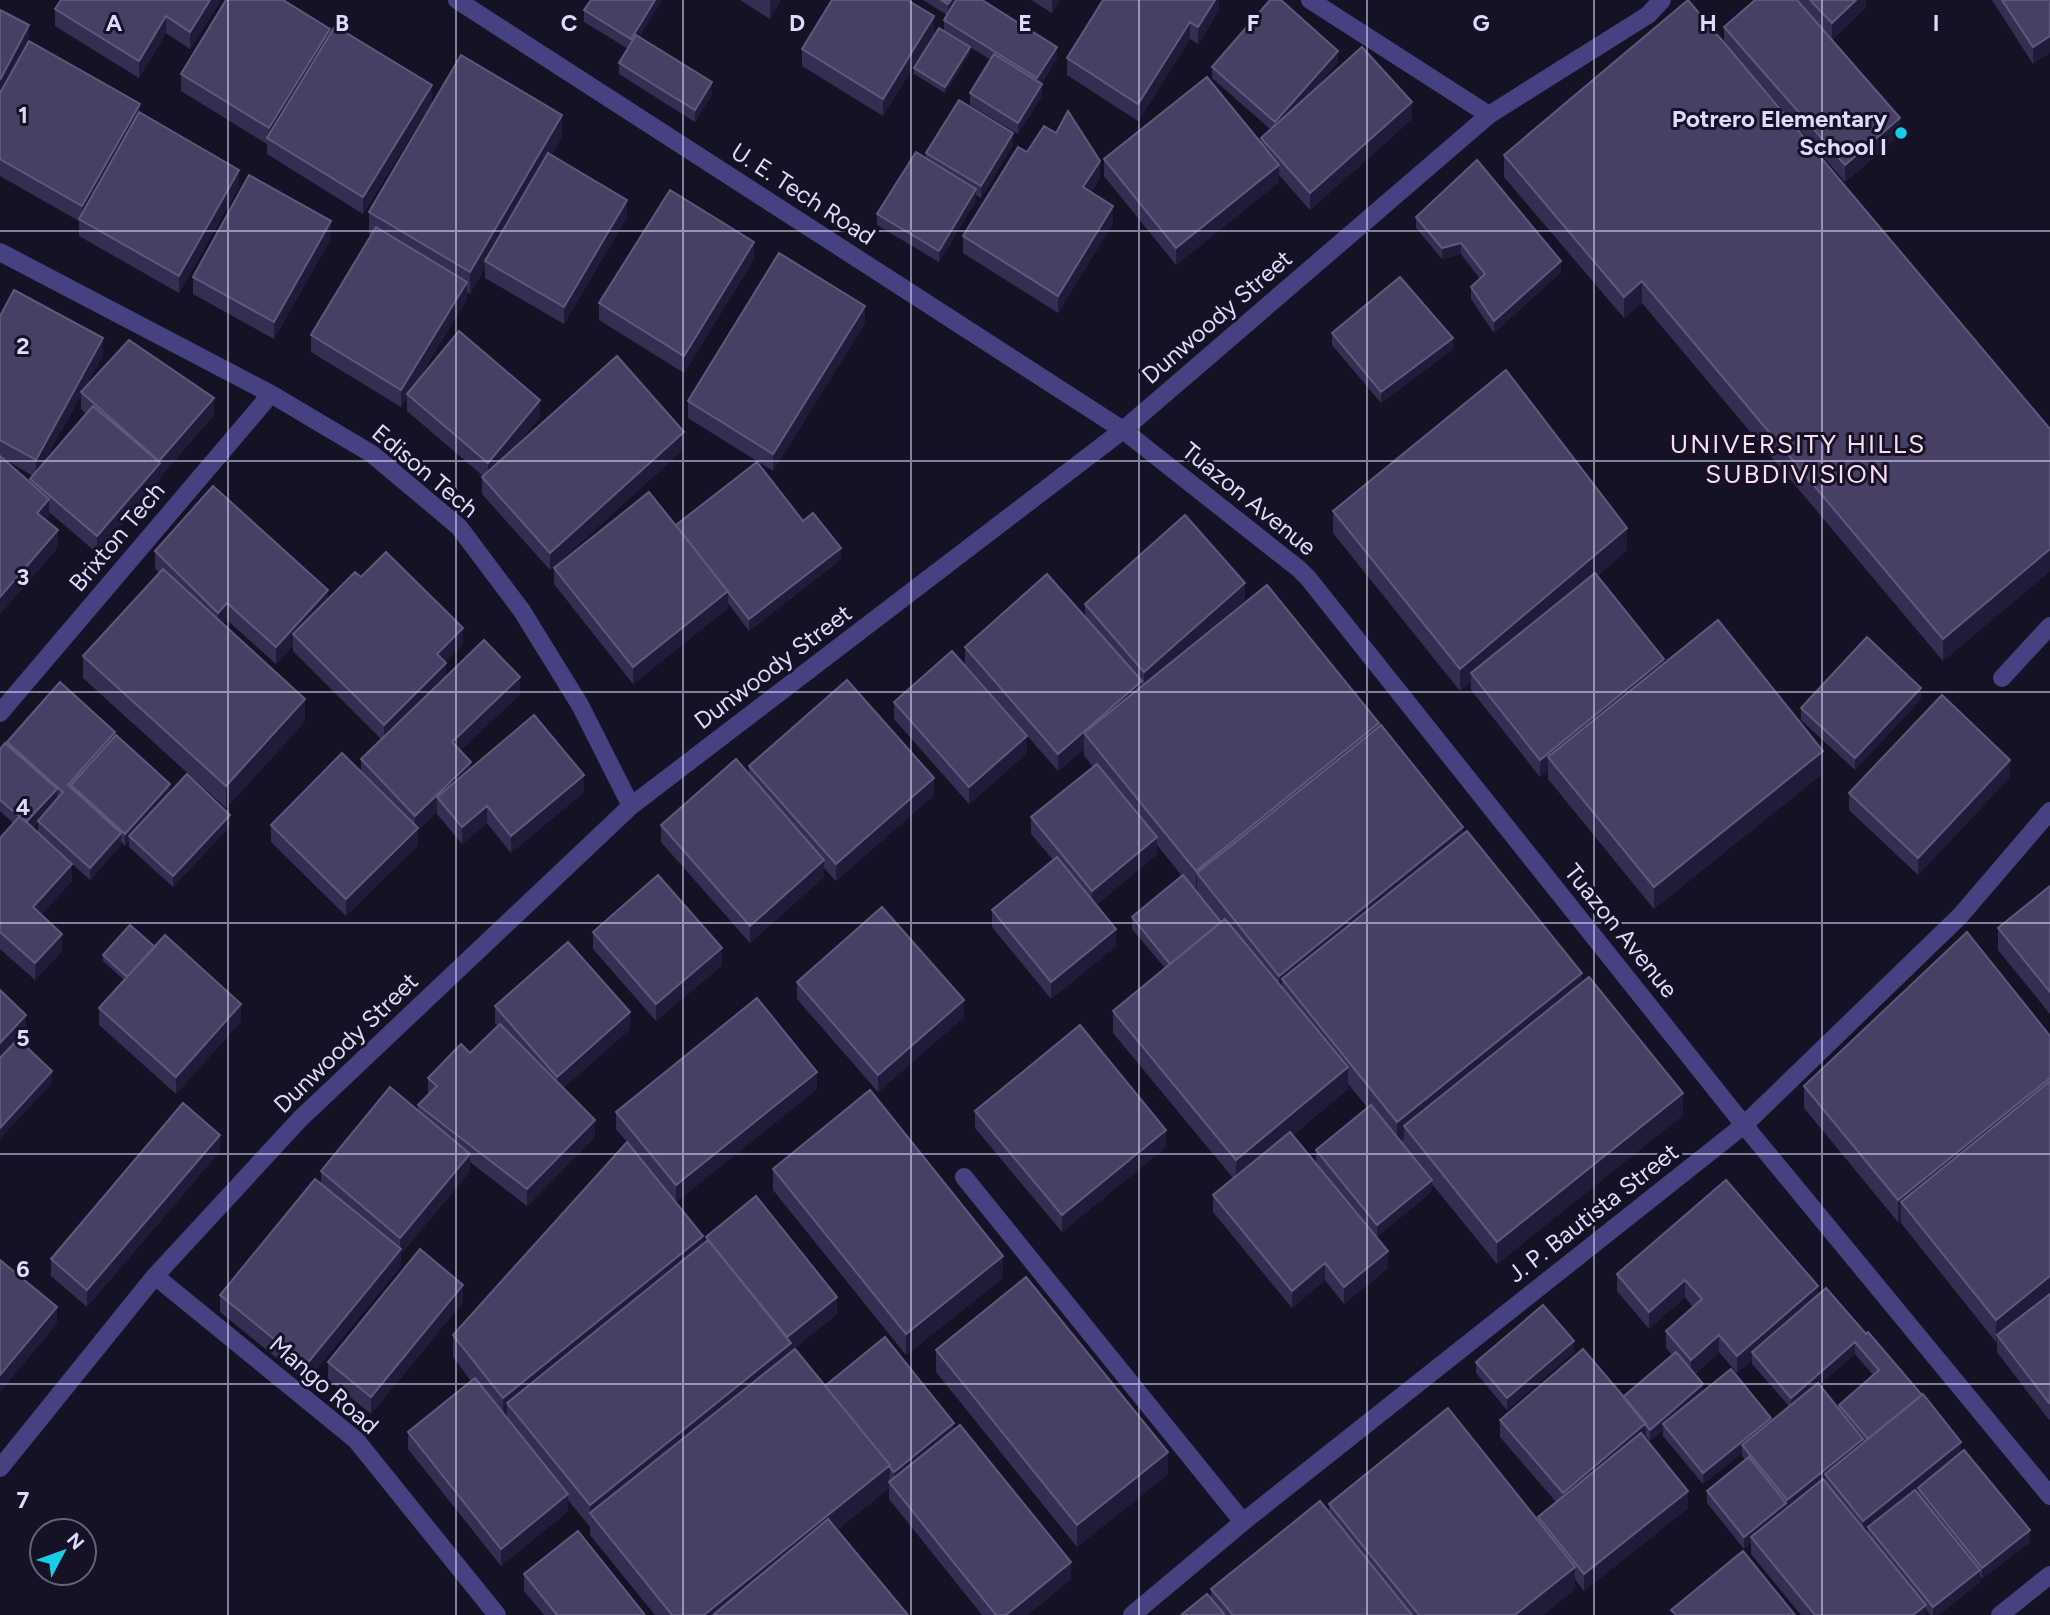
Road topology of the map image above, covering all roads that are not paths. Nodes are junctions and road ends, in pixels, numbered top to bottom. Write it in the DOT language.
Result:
graph roads {
  1 [pos="457,0"];
  2 [pos="1310,0"];
  3 [pos="1662,0"];
  4 [pos="1489,116"];
  5 [pos="0,252"];
  6 [pos="271,394"];
  7 [pos="1123,430"];
  8 [pos="2050,626"];
  9 [pos="2002,678"];
  10 [pos="0,713"];
  11 [pos="631,806"];
  12 [pos="2050,811"];
  13 [pos="1744,1125"];
  14 [pos="964,1177"];
  15 [pos="155,1276"];
  16 [pos="0,1468"];
  17 [pos="2050,1496"];
  18 [pos="1243,1522"];
  19 [pos="2050,1575"];
  20 [pos="497,1615"];
  21 [pos="1132,1615"];
  22 [pos="2000,1615"];
  1 -- 7 [label="street, U. E. Tech Road"];
  2 -- 4 [label="street"];
  3 -- 4 [label="street, Dunwoody Street"];
  4 -- 7 [label="street, Dunwoody Street"];
  5 -- 6 [label="street, Edison Tech"];
  6 -- 10 [label="street, Brixton Tech"];
  6 -- 11 [label="street, Edison Tech"];
  7 -- 11 [label="street, Dunwoody Street"];
  7 -- 13 [label="street, Tuazon Avenue"];
  8 -- 9 [label="street"];
  11 -- 15 [label="street, Dunwoody Street"];
  12 -- 13 [label="street, J. P. Bautista Street"];
  13 -- 17 [label="street, Tuazon Avenue"];
  13 -- 18 [label="street, J. P. Bautista Street"];
  14 -- 18 [label="street"];
  15 -- 16 [label="street, Dunwoody Street"];
  15 -- 20 [label="street, Mango Road"];
  18 -- 21 [label="street, J. P. Bautista Street"];
  19 -- 22 [label="street"];
}
